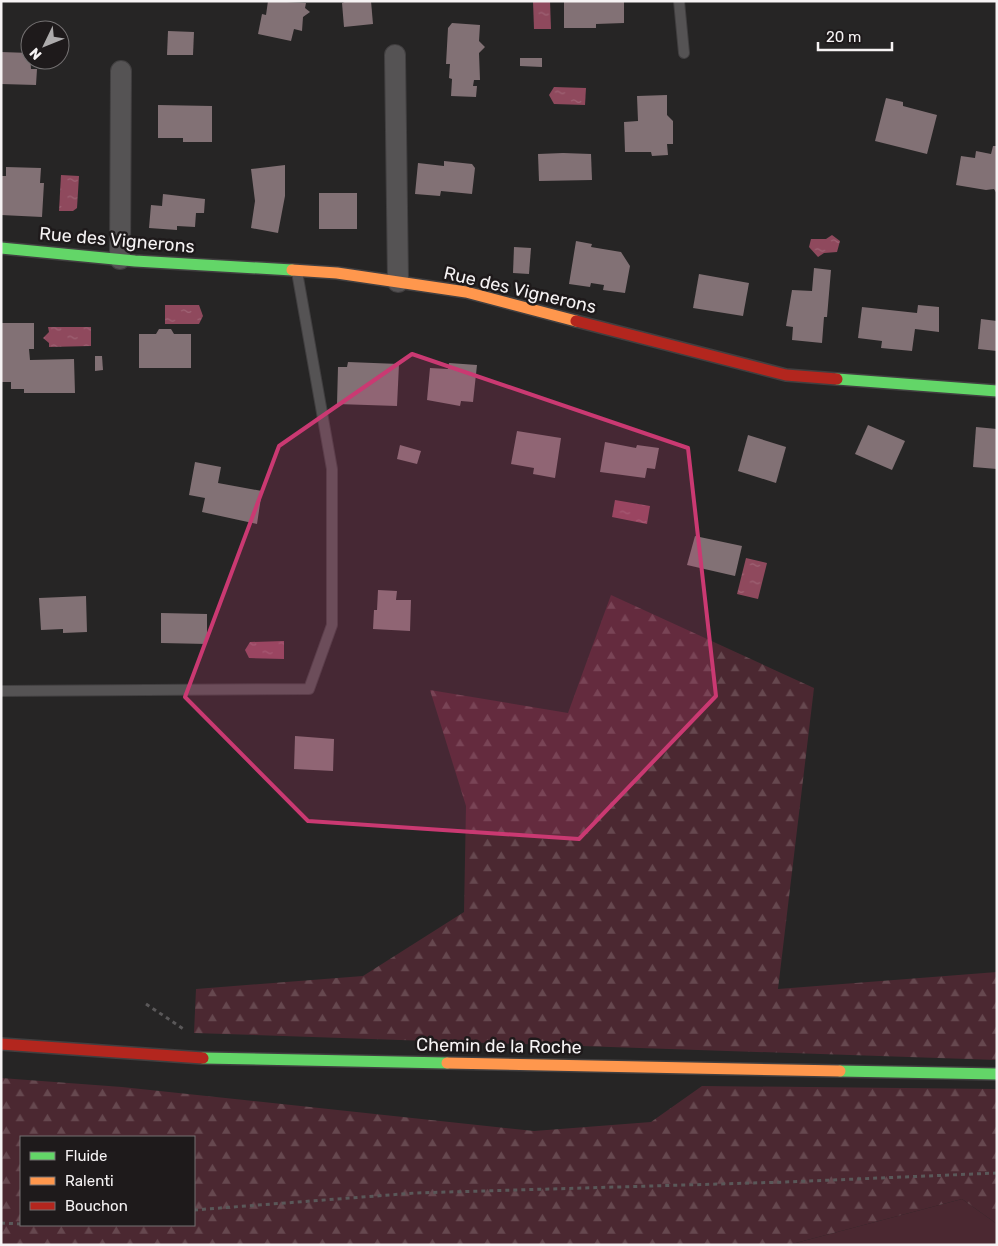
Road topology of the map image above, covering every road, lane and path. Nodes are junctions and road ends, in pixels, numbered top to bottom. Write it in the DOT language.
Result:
graph roads {
  1 [pos="679,1"];
  2 [pos="684,53"];
  3 [pos="395,55"];
  4 [pos="121,70"];
  5 [pos="1,248"];
  6 [pos="120,259"];
  7 [pos="297,271"];
  8 [pos="398,282"];
  9 [pos="997,391"];
  10 [pos="1,691"];
  11 [pos="1,1044"];
  12 [pos="997,1074"];
  13 [pos="997,1173"];
  14 [pos="195,1210"];
  15 [pos="1,1223"];
  16 [pos="20,1224"];
  1 -- 2 [label="lane"];
  3 -- 8 [label="street"];
  4 -- 6 [label="street"];
  5 -- 6 [label="street, Rue des Vignerons"];
  6 -- 7 [label="street, Rue des Vignerons"];
  7 -- 8 [label="street, Rue des Vignerons"];
  7 -- 10 [label="lane"];
  8 -- 9 [label="street, Rue des Vignerons"];
  11 -- 12 [label="street, Chemin de la Roche"];
  13 -- 14 [label="path"];
  15 -- 16 [label="path"];
}
